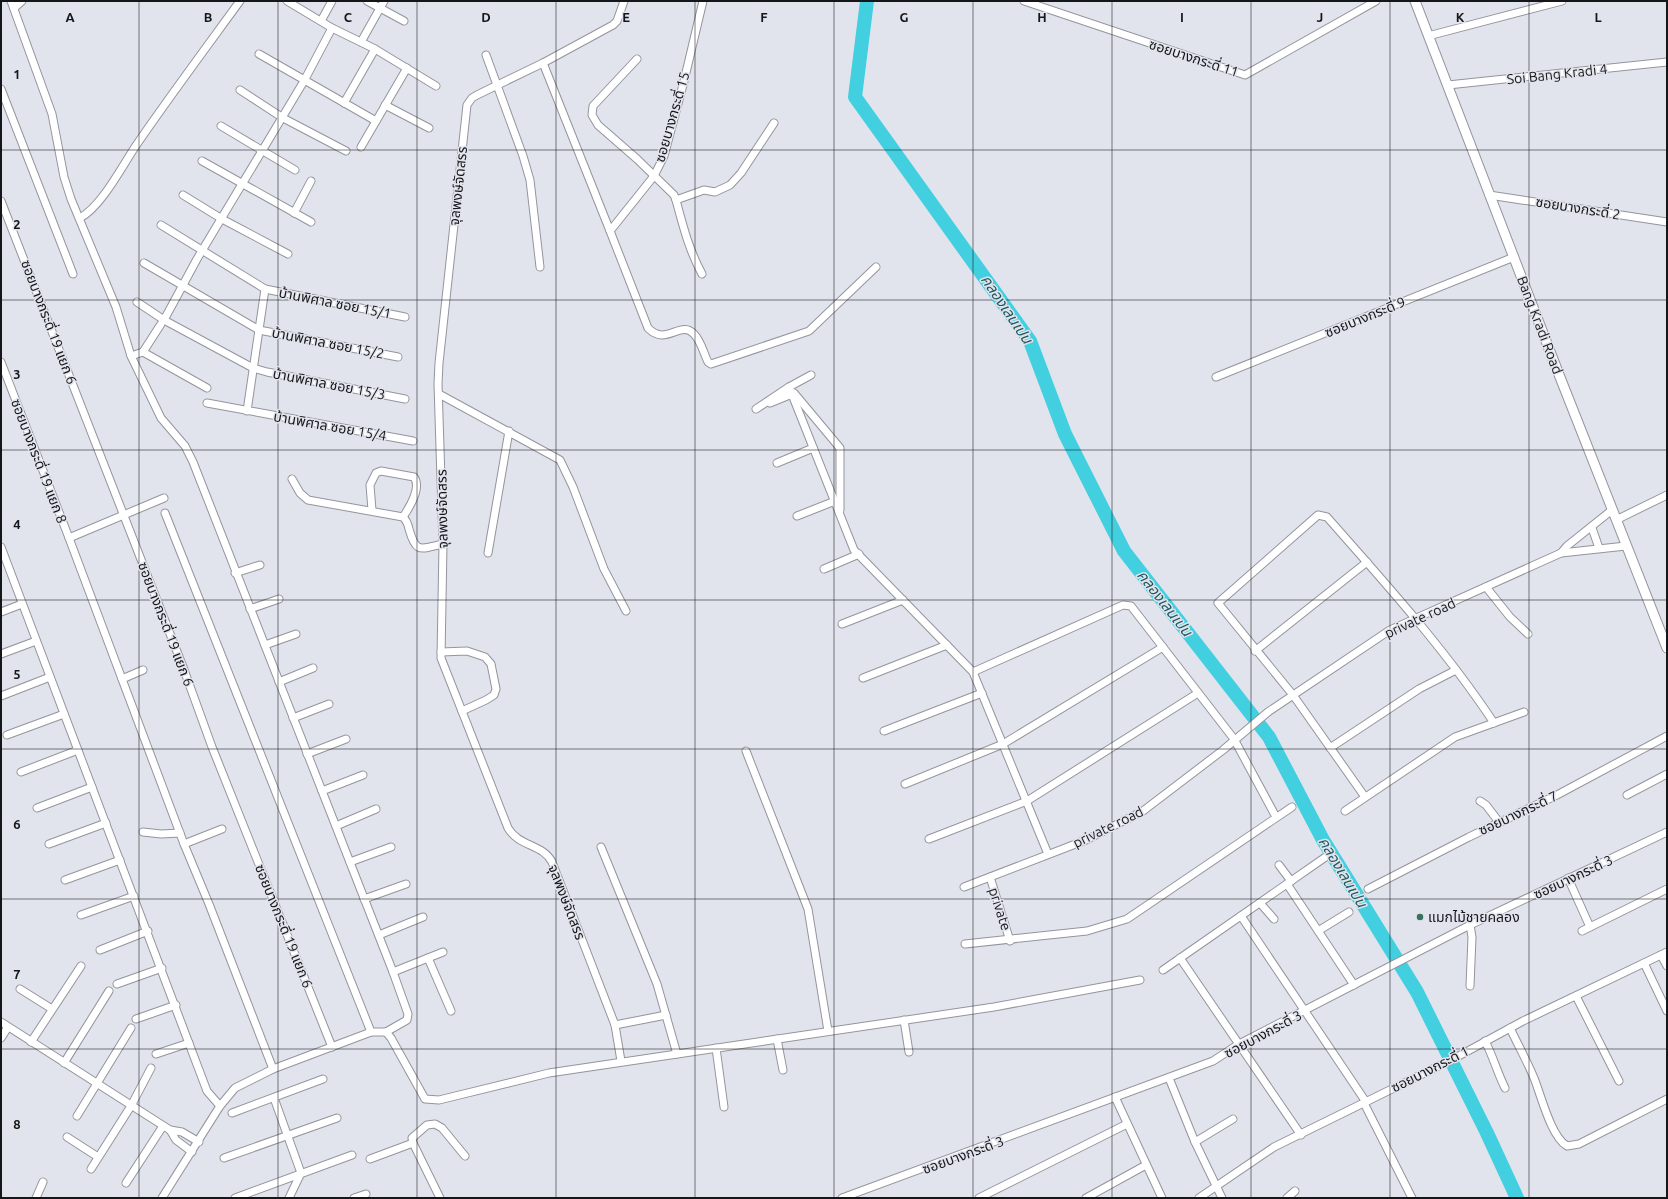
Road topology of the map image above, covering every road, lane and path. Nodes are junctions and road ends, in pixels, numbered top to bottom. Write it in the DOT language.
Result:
graph roads {
  1 [pos="11,1"];
  2 [pos="22,1"];
  3 [pos="240,1"];
  4 [pos="287,1"];
  5 [pos="332,1"];
  6 [pos="367,1"];
  7 [pos="384,1"];
  8 [pos="624,1"];
  9 [pos="703,1"];
  10 [pos="1024,1"];
  11 [pos="1376,1"];
  12 [pos="1415,1"];
  13 [pos="1562,1"];
  14 [pos="14,8"];
  15 [pos="380,8"];
  16 [pos="321,20"];
  17 [pos="404,21"];
  18 [pos="332,28"];
  19 [pos="1428,36"];
  20 [pos="361,42"];
  21 [pos="375,49"];
  22 [pos="259,54"];
  23 [pos="486,55"];
  24 [pos="637,59"];
  25 [pos="1667,62"];
  26 [pos="543,63"];
  27 [pos="407,68"];
  28 [pos="304,81"];
  29 [pos="497,84"];
  30 [pos="1448,85"];
  31 [pos="436,86"];
  32 [pos="1,89"];
  33 [pos="240,90"];
  34 [pos="344,103"];
  35 [pos="385,105"];
  36 [pos="283,118"];
  37 [pos="376,121"];
  38 [pos="774,123"];
  39 [pos="221,126"];
  40 [pos="429,128"];
  41 [pos="361,148"];
  42 [pos="346,151"];
  43 [pos="263,152"];
  44 [pos="202,161"];
  45 [pos="295,170"];
  46 [pos="654,176"];
  47 [pos="311,181"];
  48 [pos="244,184"];
  49 [pos="183,195"];
  50 [pos="1489,195"];
  51 [pos="676,200"];
  52 [pos="1,201"];
  53 [pos="294,213"];
  54 [pos="80,218"];
  55 [pos="222,219"];
  56 [pos="311,222"];
  57 [pos="1667,222"];
  58 [pos="161,225"];
  59 [pos="610,231"];
  60 [pos="202,251"];
  61 [pos="288,254"];
  62 [pos="1514,256"];
  63 [pos="144,263"];
  64 [pos="540,267"];
  65 [pos="876,267"];
  66 [pos="73,274"];
  67 [pos="702,274"];
  68 [pos="182,285"];
  69 [pos="266,289"];
  70 [pos="137,302"];
  71 [pos="405,317"];
  72 [pos="163,322"];
  73 [pos="259,330"];
  74 [pos="143,352"];
  75 [pos="132,356"];
  76 [pos="398,357"];
  77 [pos="1,362"];
  78 [pos="253,368"];
  79 [pos="811,375"];
  80 [pos="1216,377"];
  81 [pos="789,387"];
  82 [pos="207,388"];
  83 [pos="439,394"];
  84 [pos="792,394"];
  85 [pos="405,399"];
  86 [pos="207,403"];
  87 [pos="247,411"];
  88 [pos="509,431"];
  89 [pos="413,441"];
  90 [pos="813,448"];
  91 [pos="777,463"];
  92 [pos="292,479"];
  93 [pos="1667,495"];
  94 [pos="164,498"];
  95 [pos="835,501"];
  96 [pos="372,510"];
  97 [pos="1612,510"];
  98 [pos="165,513"];
  99 [pos="124,514"];
  100 [pos="840,515"];
  101 [pos="798,516"];
  102 [pos="404,517"];
  103 [pos="1616,520"];
  104 [pos="1592,528"];
  105 [pos="69,538"];
  106 [pos="443,544"];
  107 [pos="1626,546"];
  108 [pos="1,547"];
  109 [pos="1599,548"];
  110 [pos="488,552"];
  111 [pos="1561,553"];
  112 [pos="858,554"];
  113 [pos="1367,562"];
  114 [pos="260,565"];
  115 [pos="9,568"];
  116 [pos="824,569"];
  117 [pos="1,570"];
  118 [pos="235,573"];
  119 [pos="1486,587"];
  120 [pos="279,599"];
  121 [pos="903,600"];
  122 [pos="22,604"];
  123 [pos="250,609"];
  124 [pos="626,611"];
  125 [pos="1,612"];
  126 [pos="1416,619"];
  127 [pos="842,624"];
  128 [pos="296,634"];
  129 [pos="1528,634"];
  130 [pos="36,641"];
  131 [pos="265,645"];
  132 [pos="947,645"];
  133 [pos="1163,648"];
  134 [pos="1667,648"];
  135 [pos="1255,651"];
  136 [pos="441,652"];
  137 [pos="1,654"];
  138 [pos="313,668"];
  139 [pos="144,670"];
  140 [pos="1456,670"];
  141 [pos="973,672"];
  142 [pos="50,677"];
  143 [pos="863,678"];
  144 [pos="122,679"];
  145 [pos="279,682"];
  146 [pos="982,693"];
  147 [pos="1198,693"];
  148 [pos="1293,695"];
  149 [pos="1,696"];
  150 [pos="329,704"];
  151 [pos="462,711"];
  152 [pos="1524,712"];
  153 [pos="64,714"];
  154 [pos="293,718"];
  155 [pos="1494,723"];
  156 [pos="884,731"];
  157 [pos="7,735"];
  158 [pos="1667,736"];
  159 [pos="346,739"];
  160 [pos="1234,739"];
  161 [pos="1003,744"];
  162 [pos="1330,748"];
  163 [pos="78,750"];
  164 [pos="746,751"];
  165 [pos="307,754"];
  166 [pos="21,772"];
  167 [pos="1667,774"];
  168 [pos="363,775"];
  169 [pos="905,784"];
  170 [pos="92,787"];
  171 [pos="322,791"];
  172 [pos="1626,795"];
  173 [pos="1365,797"];
  174 [pos="1027,801"];
  175 [pos="1480,801"];
  176 [pos="1292,807"];
  177 [pos="37,808"];
  178 [pos="376,810"];
  179 [pos="1345,811"];
  180 [pos="1276,818"];
  181 [pos="1499,822"];
  182 [pos="106,823"];
  183 [pos="336,826"];
  184 [pos="222,829"];
  185 [pos="143,832"];
  186 [pos="180,833"];
  187 [pos="1667,833"];
  188 [pos="929,839"];
  189 [pos="49,844"];
  190 [pos="184,844"];
  191 [pos="391,847"];
  192 [pos="601,847"];
  193 [pos="1048,854"];
  194 [pos="1327,856"];
  195 [pos="120,860"];
  196 [pos="350,862"];
  197 [pos="1279,865"];
  198 [pos="990,877"];
  199 [pos="1568,878"];
  200 [pos="65,880"];
  201 [pos="1289,883"];
  202 [pos="406,884"];
  203 [pos="964,887"];
  204 [pos="1368,889"];
  205 [pos="1667,889"];
  206 [pos="134,896"];
  207 [pos="364,899"];
  208 [pos="1260,903"];
  209 [pos="1349,912"];
  210 [pos="81,915"];
  211 [pos="1241,916"];
  212 [pos="423,917"];
  213 [pos="1274,919"];
  214 [pos="1470,925"];
  215 [pos="1590,927"];
  216 [pos="1582,930"];
  217 [pos="148,931"];
  218 [pos="1318,931"];
  219 [pos="379,935"];
  220 [pos="1010,940"];
  221 [pos="964,944"];
  222 [pos="100,950"];
  223 [pos="443,952"];
  224 [pos="1664,953"];
  225 [pos="428,958"];
  226 [pos="1180,958"];
  227 [pos="1644,963"];
  228 [pos="81,966"];
  229 [pos="1667,966"];
  230 [pos="162,968"];
  231 [pos="1163,970"];
  232 [pos="393,972"];
  233 [pos="1140,980"];
  234 [pos="117,984"];
  235 [pos="1354,985"];
  236 [pos="1470,986"];
  237 [pos="20,989"];
  238 [pos="109,991"];
  239 [pos="1576,996"];
  240 [pos="176,1005"];
  241 [pos="52,1010"];
  242 [pos="451,1011"];
  243 [pos="1305,1011"];
  244 [pos="1667,1011"];
  245 [pos="666,1015"];
  246 [pos="136,1019"];
  247 [pos="904,1020"];
  248 [pos="1,1022"];
  249 [pos="615,1025"];
  250 [pos="8,1027"];
  251 [pos="131,1028"];
  252 [pos="1510,1028"];
  253 [pos="828,1031"];
  254 [pos="371,1032"];
  255 [pos="386,1032"];
  256 [pos="1,1038"];
  257 [pos="777,1039"];
  258 [pos="1485,1041"];
  259 [pos="31,1042"];
  260 [pos="188,1043"];
  261 [pos="1239,1044"];
  262 [pos="332,1047"];
  263 [pos="716,1048"];
  264 [pos="909,1052"];
  265 [pos="156,1054"];
  266 [pos="677,1054"];
  267 [pos="621,1061"];
  268 [pos="64,1063"];
  269 [pos="151,1068"];
  270 [pos="274,1069"];
  271 [pos="783,1070"];
  272 [pos="1169,1078"];
  273 [pos="323,1079"];
  274 [pos="1620,1081"];
  275 [pos="97,1084"];
  276 [pos="1505,1088"];
  277 [pos="1115,1097"];
  278 [pos="274,1098"];
  279 [pos="1667,1099"];
  280 [pos="1365,1102"];
  281 [pos="131,1106"];
  282 [pos="220,1106"];
  283 [pos="724,1107"];
  284 [pos="232,1113"];
  285 [pos="77,1116"];
  286 [pos="337,1118"];
  287 [pos="1233,1119"];
  288 [pos="1127,1124"];
  289 [pos="163,1126"];
  290 [pos="170,1130"];
  291 [pos="287,1135"];
  292 [pos="1301,1135"];
  293 [pos="67,1137"];
  294 [pos="199,1142"];
  295 [pos="1196,1142"];
  296 [pos="413,1143"];
  297 [pos="192,1152"];
  298 [pos="352,1155"];
  299 [pos="465,1156"];
  300 [pos="98,1157"];
  301 [pos="224,1158"];
  302 [pos="370,1159"];
  303 [pos="1146,1165"];
  304 [pos="91,1169"];
  305 [pos="301,1173"];
  306 [pos="43,1182"];
  307 [pos="126,1183"];
  308 [pos="1216,1187"];
  309 [pos="1296,1191"];
  310 [pos="366,1194"];
  311 [pos="36,1198"];
  312 [pos="162,1198"];
  313 [pos="235,1198"];
  314 [pos="289,1198"];
  315 [pos="354,1198"];
  316 [pos="440,1198"];
  317 [pos="842,1198"];
  318 [pos="979,1198"];
  319 [pos="1086,1198"];
  320 [pos="1162,1198"];
  321 [pos="1199,1198"];
  322 [pos="1222,1198"];
  323 [pos="1287,1198"];
  324 [pos="1412,1198"];
  1 -- 14 [label="street"];
  2 -- 14 [label="street"];
  3 -- 54 [label="street"];
  4 -- 16 [label="street"];
  5 -- 16 [label="street"];
  6 -- 15 [label="street"];
  7 -- 15 [label="street"];
  8 -- 26 [label="street, จุลพงษ์จัดสรร"];
  9 -- 46 [label="street, ซอยบางกระดี่ 15"];
  10 -- 11 [label="street, ซอยบางกระดี่ 11"];
  12 -- 19 [label="street, Bang Kradi Road"];
  13 -- 19 [label="street"];
  14 -- 54 [label="street"];
  15 -- 17 [label="street"];
  15 -- 20 [label="street"];
  16 -- 18 [label="street"];
  18 -- 20 [label="street"];
  18 -- 28 [label="street"];
  19 -- 30 [label="street, Bang Kradi Road"];
  20 -- 21 [label="street"];
  21 -- 27 [label="street"];
  21 -- 34 [label="street"];
  22 -- 28 [label="street"];
  23 -- 29 [label="street"];
  24 -- 46 [label="street"];
  25 -- 30 [label="street, Soi Bang Kradi 4"];
  26 -- 29 [label="street, จุลพงษ์จัดสรร"];
  26 -- 59 [label="street"];
  27 -- 31 [label="street"];
  27 -- 35 [label="street"];
  28 -- 34 [label="street"];
  28 -- 36 [label="street"];
  29 -- 64 [label="street"];
  29 -- 83 [label="street, จุลพงษ์จัดสรร"];
  30 -- 50 [label="street, Bang Kradi Road"];
  32 -- 66 [label="street"];
  33 -- 36 [label="street"];
  34 -- 37 [label="street"];
  35 -- 37 [label="street"];
  35 -- 40 [label="street"];
  36 -- 42 [label="street"];
  36 -- 43 [label="street"];
  37 -- 41 [label="street"];
  38 -- 51 [label="street"];
  39 -- 43 [label="street"];
  43 -- 45 [label="street"];
  43 -- 48 [label="street"];
  44 -- 48 [label="street"];
  46 -- 51 [label="street"];
  46 -- 59 [label="street, ซอยบางกระดี่ 15"];
  47 -- 53 [label="street"];
  48 -- 53 [label="street"];
  48 -- 55 [label="street"];
  49 -- 55 [label="street"];
  50 -- 57 [label="street, ซอยบางกระดี่ 2"];
  50 -- 62 [label="street, Bang Kradi Road"];
  51 -- 67 [label="street"];
  52 -- 99 [label="street, ซอยบางกระดี่ 19 แยก 6"];
  53 -- 56 [label="street"];
  54 -- 75 [label="street"];
  55 -- 60 [label="street"];
  55 -- 61 [label="street"];
  58 -- 60 [label="street, บ้านพิศาล ซอย 15/1"];
  59 -- 65 [label="street"];
  60 -- 68 [label="street"];
  60 -- 69 [label="street, บ้านพิศาล ซอย 15/1"];
  62 -- 80 [label="street, ซอยบางกระดี่ 9"];
  62 -- 97 [label="street, Bang Kradi Road"];
  63 -- 68 [label="street, บ้านพิศาล ซอย 15/2"];
  68 -- 72 [label="street"];
  68 -- 73 [label="street, บ้านพิศาล ซอย 15/2"];
  69 -- 71 [label="street, บ้านพิศาล ซอย 15/1"];
  69 -- 73 [label="street"];
  70 -- 72 [label="street, บ้านพิศาล ซอย 15/3"];
  72 -- 74 [label="street"];
  72 -- 78 [label="street, บ้านพิศาล ซอย 15/3"];
  73 -- 76 [label="street, บ้านพิศาล ซอย 15/2"];
  73 -- 78 [label="street"];
  74 -- 75 [label="street"];
  74 -- 82 [label="street"];
  75 -- 118 [label="street"];
  77 -- 105 [label="street, ซอยบางกระดี่ 19 แยก 8"];
  78 -- 85 [label="street, บ้านพิศาล ซอย 15/3"];
  78 -- 87 [label="street"];
  79 -- 81 [label="street"];
  81 -- 84 [label="street"];
  81 -- 84 [label="street"];
  81 -- 100 [label="street"];
  83 -- 88 [label="street"];
  83 -- 106 [label="street, จุลพงษ์จัดสรร"];
  84 -- 90 [label="street"];
  86 -- 87 [label="street, บ้านพิศาล ซอย 15/4"];
  87 -- 89 [label="street, บ้านพิศาล ซอย 15/4"];
  88 -- 110 [label="street"];
  88 -- 124 [label="street"];
  90 -- 91 [label="street"];
  90 -- 95 [label="street"];
  92 -- 96 [label="street"];
  93 -- 103 [label="street"];
  94 -- 99 [label="street"];
  95 -- 100 [label="street"];
  95 -- 101 [label="street"];
  96 -- 102 [label="street"];
  96 -- 102 [label="street"];
  97 -- 103 [label="street, Bang Kradi Road"];
  97 -- 104 [label="street"];
  98 -- 254 [label="street"];
  99 -- 105 [label="street"];
  99 -- 262 [label="street, ซอยบางกระดี่ 19 แยก 6"];
  100 -- 112 [label="street"];
  102 -- 106 [label="street"];
  103 -- 107 [label="street, Bang Kradi Road"];
  104 -- 109 [label="street"];
  104 -- 111 [label="street"];
  105 -- 144 [label="street"];
  106 -- 136 [label="street, จุลพงษ์จัดสรร"];
  107 -- 109 [label="street"];
  107 -- 134 [label="street, Bang Kradi Road"];
  108 -- 115 [label="street"];
  109 -- 111 [label="street"];
  111 -- 119 [label="street, private road"];
  112 -- 116 [label="street"];
  112 -- 121 [label="street"];
  113 -- 126 [label="street"];
  113 -- 135 [label="street"];
  113 -- 135 [label="street"];
  114 -- 118 [label="street"];
  115 -- 117 [label="street"];
  115 -- 122 [label="street"];
  118 -- 123 [label="street"];
  119 -- 126 [label="street, private road"];
  119 -- 129 [label="street"];
  120 -- 123 [label="street"];
  121 -- 127 [label="street"];
  121 -- 132 [label="street"];
  122 -- 125 [label="street"];
  122 -- 130 [label="street"];
  123 -- 131 [label="street"];
  126 -- 140 [label="street"];
  126 -- 148 [label="street, private road"];
  128 -- 131 [label="street"];
  130 -- 137 [label="street"];
  130 -- 142 [label="street"];
  131 -- 145 [label="street"];
  132 -- 141 [label="street"];
  132 -- 143 [label="street"];
  133 -- 141 [label="street"];
  133 -- 147 [label="street"];
  133 -- 161 [label="street"];
  135 -- 148 [label="street"];
  136 -- 151 [label="street, จุลพงษ์จัดสรร"];
  136 -- 151 [label="street"];
  138 -- 145 [label="street"];
  139 -- 144 [label="street"];
  140 -- 155 [label="street"];
  140 -- 162 [label="street"];
  141 -- 146 [label="street"];
  142 -- 149 [label="street"];
  142 -- 153 [label="street"];
  144 -- 186 [label="street"];
  145 -- 154 [label="street"];
  146 -- 156 [label="street"];
  146 -- 161 [label="street"];
  147 -- 160 [label="street"];
  147 -- 174 [label="street"];
  148 -- 160 [label="street, private road"];
  148 -- 162 [label="street"];
  150 -- 154 [label="street"];
  151 -- 249 [label="street, จุลพงษ์จัดสรร"];
  152 -- 155 [label="street"];
  153 -- 157 [label="street"];
  153 -- 163 [label="street"];
  154 -- 165 [label="street"];
  155 -- 173 [label="street"];
  158 -- 181 [label="street, ซอยบางกระดี่ 7"];
  159 -- 165 [label="street"];
  160 -- 180 [label="street"];
  160 -- 193 [label="street, private road"];
  161 -- 169 [label="street"];
  161 -- 174 [label="street"];
  162 -- 173 [label="street"];
  163 -- 166 [label="street"];
  163 -- 170 [label="street"];
  164 -- 253 [label="street"];
  165 -- 171 [label="street"];
  167 -- 172 [label="street"];
  168 -- 171 [label="street"];
  170 -- 177 [label="street"];
  170 -- 182 [label="street"];
  171 -- 183 [label="street"];
  173 -- 179 [label="street"];
  174 -- 188 [label="street"];
  174 -- 193 [label="street"];
  175 -- 181 [label="street"];
  176 -- 180 [label="street"];
  178 -- 183 [label="street"];
  180 -- 220 [label="street"];
  181 -- 204 [label="street, ซอยบางกระดี่ 7"];
  182 -- 189 [label="street"];
  182 -- 195 [label="street"];
  183 -- 196 [label="street"];
  184 -- 190 [label="street"];
  185 -- 186 [label="street"];
  186 -- 190 [label="street"];
  187 -- 199 [label="street, ซอยบางกระดี่ 3"];
  190 -- 270 [label="street"];
  191 -- 196 [label="street"];
  192 -- 245 [label="street"];
  193 -- 198 [label="street, private road"];
  194 -- 201 [label="street"];
  195 -- 200 [label="street"];
  195 -- 206 [label="street"];
  196 -- 207 [label="street"];
  197 -- 201 [label="street"];
  198 -- 203 [label="street, private road"];
  198 -- 220 [label="street, private"];
  199 -- 214 [label="street, ซอยบางกระดี่ 3"];
  199 -- 215 [label="street"];
  201 -- 208 [label="street"];
  201 -- 218 [label="street"];
  202 -- 207 [label="street"];
  205 -- 215 [label="street"];
  206 -- 210 [label="street"];
  206 -- 217 [label="street"];
  207 -- 219 [label="street"];
  208 -- 211 [label="street"];
  208 -- 213 [label="street"];
  209 -- 218 [label="street"];
  211 -- 226 [label="street"];
  211 -- 243 [label="street"];
  212 -- 219 [label="street"];
  214 -- 235 [label="street, ซอยบางกระดี่ 3"];
  214 -- 236 [label="street"];
  215 -- 216 [label="street"];
  217 -- 222 [label="street"];
  217 -- 230 [label="street"];
  218 -- 235 [label="street"];
  219 -- 232 [label="street"];
  220 -- 221 [label="street"];
  223 -- 225 [label="street"];
  224 -- 227 [label="street, ซอยบางกระดี่ 1"];
  224 -- 229 [label="street"];
  225 -- 232 [label="street"];
  225 -- 242 [label="street"];
  226 -- 231 [label="street"];
  226 -- 261 [label="street"];
  227 -- 239 [label="street, ซอยบางกระดี่ 1"];
  227 -- 244 [label="street"];
  228 -- 241 [label="street"];
  230 -- 234 [label="street"];
  230 -- 240 [label="street"];
  232 -- 255 [label="street"];
  233 -- 247 [label="street"];
  235 -- 243 [label="street, ซอยบางกระดี่ 3"];
  237 -- 241 [label="street"];
  238 -- 268 [label="street"];
  239 -- 252 [label="street, ซอยบางกระดี่ 1"];
  239 -- 274 [label="street"];
  240 -- 246 [label="street"];
  240 -- 260 [label="street"];
  241 -- 259 [label="street"];
  243 -- 261 [label="street, ซอยบางกระดี่ 3"];
  243 -- 280 [label="street"];
  245 -- 249 [label="street"];
  245 -- 266 [label="street"];
  247 -- 253 [label="street"];
  247 -- 264 [label="street"];
  248 -- 250 [label="street"];
  249 -- 267 [label="street, จุลพงษ์จัดสรร"];
  250 -- 256 [label="street"];
  250 -- 259 [label="street"];
  251 -- 275 [label="street"];
  252 -- 258 [label="street, ซอยบางกระดี่ 1"];
  252 -- 279 [label="street"];
  253 -- 257 [label="street"];
  254 -- 255 [label="street"];
  254 -- 262 [label="street"];
  255 -- 267 [label="street"];
  257 -- 263 [label="street"];
  257 -- 271 [label="street"];
  258 -- 276 [label="street"];
  258 -- 280 [label="street, ซอยบางกระดี่ 1"];
  259 -- 268 [label="street"];
  260 -- 265 [label="street"];
  260 -- 282 [label="street"];
  261 -- 272 [label="street, ซอยบางกระดี่ 3"];
  261 -- 292 [label="street"];
  262 -- 270 [label="street"];
  263 -- 266 [label="street"];
  263 -- 283 [label="street"];
  266 -- 267 [label="street"];
  268 -- 275 [label="street"];
  269 -- 281 [label="street"];
  270 -- 282 [label="street"];
  272 -- 277 [label="street, ซอยบางกระดี่ 3"];
  272 -- 295 [label="street"];
  273 -- 278 [label="street"];
  275 -- 281 [label="street"];
  275 -- 285 [label="street"];
  277 -- 288 [label="street"];
  277 -- 317 [label="street, ซอยบางกระดี่ 3"];
  278 -- 284 [label="street"];
  278 -- 291 [label="street"];
  280 -- 292 [label="street, ซอยบางกระดี่ 1"];
  280 -- 324 [label="street"];
  281 -- 289 [label="street"];
  281 -- 300 [label="street"];
  282 -- 294 [label="street"];
  286 -- 291 [label="street"];
  287 -- 295 [label="street"];
  288 -- 303 [label="street"];
  288 -- 318 [label="street"];
  289 -- 290 [label="street"];
  289 -- 307 [label="street"];
  290 -- 294 [label="street"];
  290 -- 297 [label="street"];
  291 -- 301 [label="street"];
  291 -- 305 [label="street"];
  292 -- 308 [label="street, ซอยบางกระดี่ 1"];
  293 -- 300 [label="street"];
  294 -- 297 [label="street"];
  295 -- 308 [label="street"];
  296 -- 299 [label="street"];
  296 -- 302 [label="street"];
  296 -- 316 [label="street"];
  297 -- 312 [label="street"];
  298 -- 305 [label="street"];
  300 -- 304 [label="street"];
  303 -- 319 [label="street"];
  303 -- 320 [label="street"];
  305 -- 313 [label="street"];
  305 -- 314 [label="street"];
  306 -- 311 [label="street"];
  308 -- 321 [label="street, ซอยบางกระดี่ 1"];
  308 -- 322 [label="street"];
  309 -- 323 [label="street"];
  310 -- 315 [label="street"];
}
